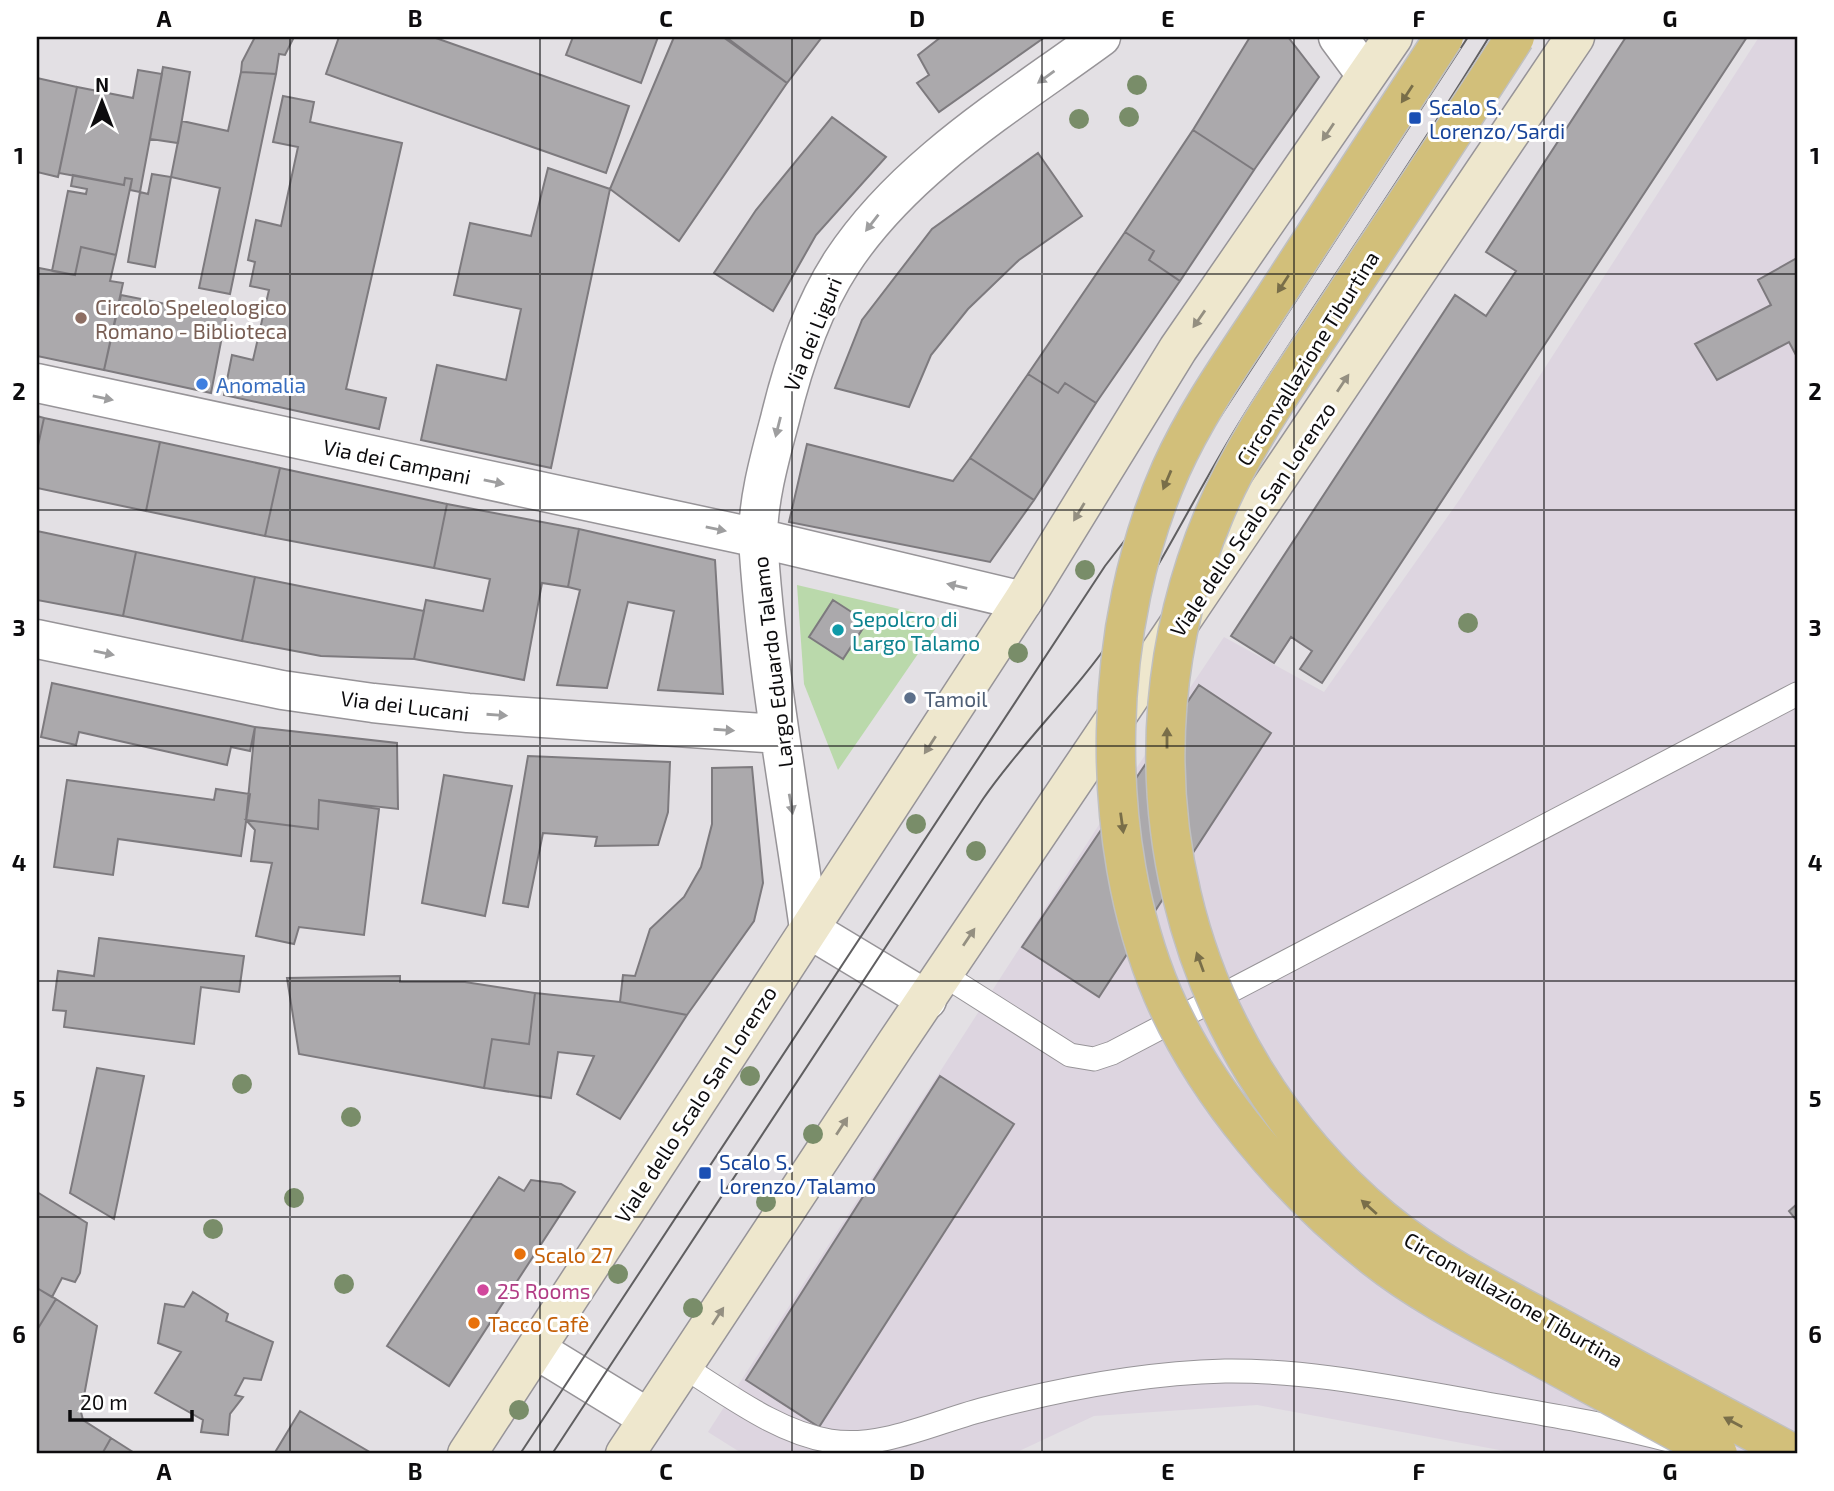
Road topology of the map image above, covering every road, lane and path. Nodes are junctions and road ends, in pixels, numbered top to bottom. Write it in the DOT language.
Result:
graph roads {
  1 [pos="1101,37"];
  2 [pos="1338,37"];
  3 [pos="1393,37"];
  4 [pos="1444,37"];
  5 [pos="1515,37"];
  6 [pos="1575,37"];
  7 [pos="1366,75"];
  8 [pos="37,383"];
  9 [pos="758,538"];
  10 [pos="1023,601"];
  11 [pos="37,639"];
  12 [pos="1797,694"];
  13 [pos="778,734"];
  14 [pos="809,929"];
  15 [pos="936,987"];
  16 [pos="537,1350"];
  17 [pos="684,1367"];
  18 [pos="648,1418"];
  19 [pos="467,1454"];
  20 [pos="625,1454"];
  21 [pos="1717,1454"];
  22 [pos="1794,1454"];
  1 -- 9 [label="street, Via dei Liguri, one-way"];
  2 -- 7 [label="street"];
  3 -- 7 [label="main road, Viale dello Scalo San Lorenzo"];
  4 -- 21 [label="highway, Circonvallazione Tiburtina, one-way, bridge"];
  22 -- 5 [label="highway, Circonvallazione Tiburtina, one-way, bridge"];
  15 -- 6 [label="main road, Viale dello Scalo San Lorenzo, one-way"];
  7 -- 10 [label="main road, Viale dello Scalo San Lorenzo, one-way"];
  8 -- 9 [label="street, Via dei Campani, one-way"];
  10 -- 9 [label="street, Largo Eduardo Talamo, one-way"];
  9 -- 13 [label="street, Largo Eduardo Talamo"];
  10 -- 14 [label="main road, Viale dello Scalo San Lorenzo, one-way"];
  11 -- 13 [label="street, Via dei Lucani, one-way"];
  12 -- 15 [label="lane"];
  13 -- 14 [label="street, Largo Eduardo Talamo, one-way"];
  14 -- 15 [label="street"];
  14 -- 16 [label="main road, Viale dello Scalo San Lorenzo"];
  17 -- 15 [label="main road, Viale dello Scalo San Lorenzo, one-way"];
  16 -- 18 [label="street"];
  16 -- 19 [label="main road, Viale dello Scalo San Lorenzo"];
  17 -- 18 [label="main road, Viale dello Scalo San Lorenzo"];
  17 -- 21 [label="lane"];
  18 -- 20 [label="main road, Viale dello Scalo San Lorenzo"];
}
